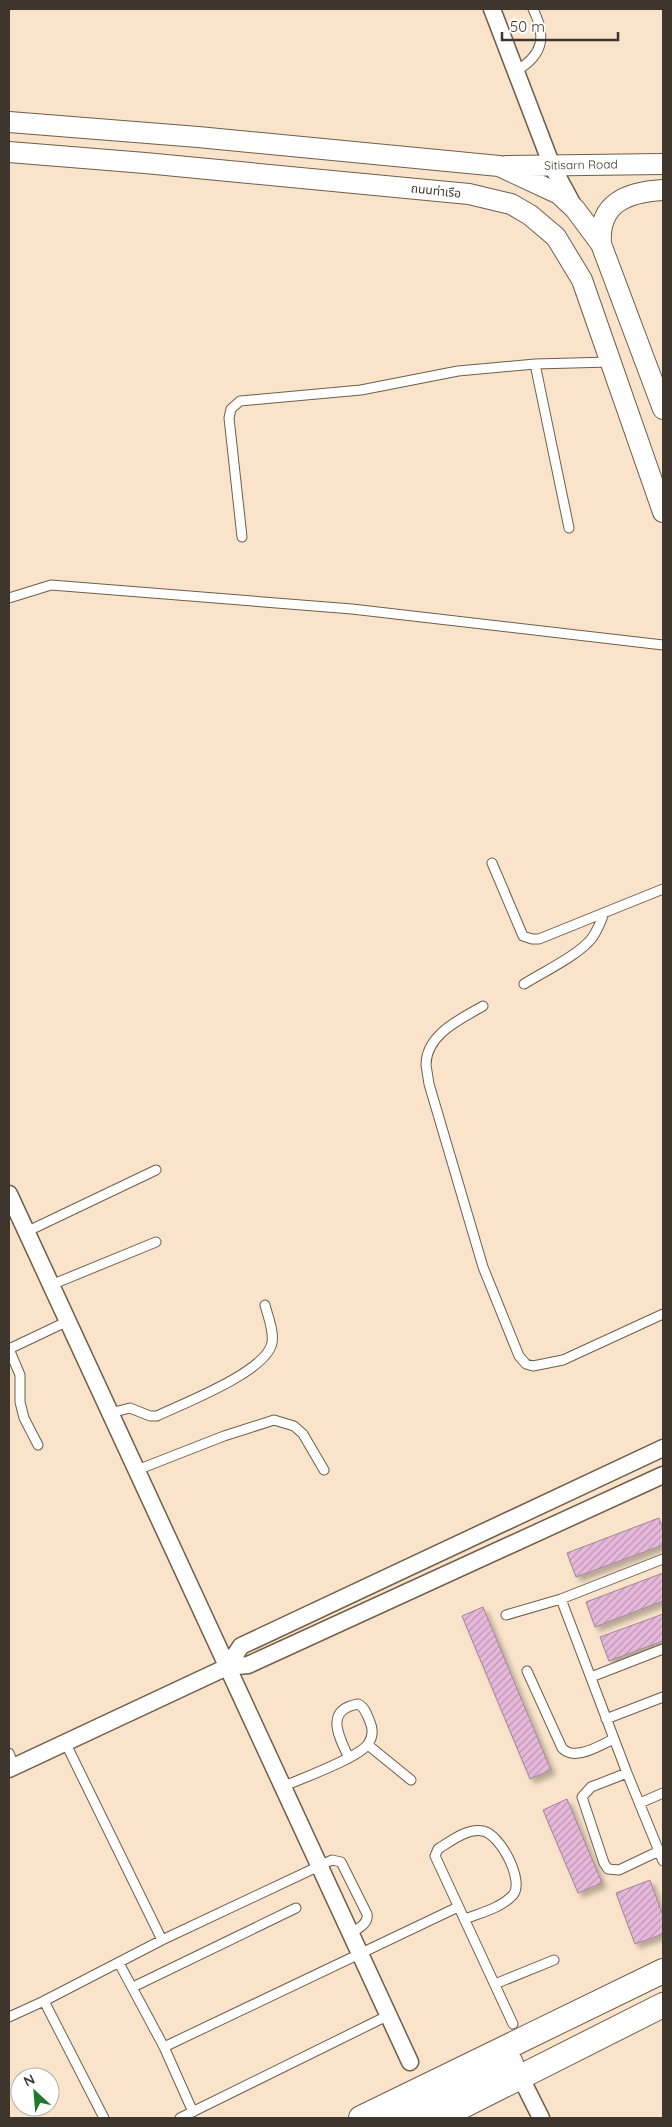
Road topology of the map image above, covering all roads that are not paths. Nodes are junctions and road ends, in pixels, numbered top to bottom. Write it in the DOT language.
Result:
graph roads {
  1 [pos="492,9"];
  2 [pos="533,9"];
  3 [pos="516,71"];
  4 [pos="9,122"];
  5 [pos="9,152"];
  6 [pos="663,164"];
  7 [pos="499,166"];
  8 [pos="552,166"];
  9 [pos="663,190"];
  10 [pos="576,209"];
  11 [pos="601,244"];
  12 [pos="610,362"];
  13 [pos="536,364"];
  14 [pos="663,409"];
  15 [pos="663,512"];
  16 [pos="569,528"];
  17 [pos="242,537"];
  18 [pos="9,598"];
  19 [pos="663,644"];
  20 [pos="492,864"];
  21 [pos="663,889"];
  22 [pos="604,913"];
  23 [pos="524,984"];
  24 [pos="483,1006"];
  25 [pos="156,1170"];
  26 [pos="9,1194"];
  27 [pos="26,1232"];
  28 [pos="156,1242"];
  29 [pos="51,1284"];
  30 [pos="265,1305"];
  31 [pos="663,1314"];
  32 [pos="68,1321"];
  33 [pos="9,1349"];
  34 [pos="110,1413"];
  35 [pos="38,1445"];
  36 [pos="663,1448"];
  37 [pos="137,1470"];
  38 [pos="324,1470"];
  39 [pos="663,1475"];
  40 [pos="663,1559"];
  41 [pos="561,1599"];
  42 [pos="506,1615"];
  43 [pos="663,1649"];
  44 [pos="228,1666"];
  45 [pos="527,1671"];
  46 [pos="591,1677"];
  47 [pos="663,1697"];
  48 [pos="606,1719"];
  49 [pos="614,1739"];
  50 [pos="65,1742"];
  51 [pos="368,1745"];
  52 [pos="349,1758"];
  53 [pos="11,1762"];
  54 [pos="627,1773"];
  55 [pos="411,1780"];
  56 [pos="282,1787"];
  57 [pos="663,1793"];
  58 [pos="640,1803"];
  59 [pos="659,1851"];
  60 [pos="663,1861"];
  61 [pos="319,1866"];
  62 [pos="458,1907"];
  63 [pos="296,1908"];
  64 [pos="465,1919"];
  65 [pos="350,1934"];
  66 [pos="162,1940"];
  67 [pos="359,1955"];
  68 [pos="554,1960"];
  69 [pos="119,1963"];
  70 [pos="663,1971"];
  71 [pos="495,1984"];
  72 [pos="132,1987"];
  73 [pos="663,1987"];
  74 [pos="44,2001"];
  75 [pos="663,2005"];
  76 [pos="387,2016"];
  77 [pos="9,2017"];
  78 [pos="513,2024"];
  79 [pos="164,2048"];
  80 [pos="410,2062"];
  81 [pos="521,2078"];
  82 [pos="434,2111"];
  83 [pos="193,2112"];
  84 [pos="104,2118"];
  85 [pos="180,2118"];
  86 [pos="360,2118"];
  87 [pos="401,2118"];
  88 [pos="541,2118"];
  1 -- 3 [label="street"];
  2 -- 3 [label="lane"];
  3 -- 8 [label="street"];
  4 -- 7 [label="street"];
  5 -- 12 [label="street, ถนนท่าเรือ"];
  6 -- 8 [label="street, Sitisarn Road"];
  7 -- 8 [label="street, Sitisarn Road"];
  7 -- 10 [label="street"];
  8 -- 10 [label="street"];
  9 -- 11 [label="street"];
  10 -- 11 [label="street"];
  11 -- 14 [label="street"];
  12 -- 13 [label="lane"];
  12 -- 15 [label="street, ถนนท่าเรือ"];
  13 -- 16 [label="lane"];
  13 -- 17 [label="lane"];
  18 -- 19 [label="lane"];
  20 -- 22 [label="lane"];
  21 -- 22 [label="lane"];
  22 -- 23 [label="lane"];
  24 -- 31 [label="lane"];
  25 -- 27 [label="lane"];
  26 -- 27 [label="street"];
  27 -- 29 [label="street"];
  28 -- 29 [label="lane"];
  29 -- 32 [label="street"];
  30 -- 34 [label="lane"];
  32 -- 33 [label="lane"];
  32 -- 34 [label="street"];
  33 -- 35 [label="lane"];
  34 -- 37 [label="street"];
  36 -- 44 [label="street"];
  37 -- 38 [label="lane"];
  37 -- 44 [label="street"];
  39 -- 44 [label="street"];
  40 -- 41 [label="lane"];
  41 -- 42 [label="lane"];
  41 -- 46 [label="lane"];
  43 -- 46 [label="lane"];
  44 -- 50 [label="street"];
  44 -- 56 [label="street"];
  45 -- 49 [label="lane"];
  46 -- 48 [label="lane"];
  47 -- 48 [label="lane"];
  48 -- 49 [label="lane"];
  49 -- 54 [label="lane"];
  50 -- 53 [label="street"];
  50 -- 66 [label="lane"];
  51 -- 52 [label="lane"];
  51 -- 52 [label="lane"];
  51 -- 55 [label="lane"];
  52 -- 56 [label="lane"];
  54 -- 58 [label="lane"];
  54 -- 59 [label="lane"];
  56 -- 61 [label="street"];
  57 -- 58 [label="lane"];
  58 -- 59 [label="lane"];
  59 -- 60 [label="lane"];
  61 -- 65 [label="street"];
  61 -- 65 [label="lane"];
  61 -- 66 [label="lane"];
  62 -- 64 [label="lane"];
  62 -- 64 [label="lane"];
  62 -- 67 [label="lane"];
  63 -- 72 [label="lane"];
  64 -- 71 [label="lane"];
  65 -- 67 [label="street"];
  66 -- 69 [label="lane"];
  67 -- 76 [label="street"];
  67 -- 79 [label="lane"];
  68 -- 71 [label="lane"];
  69 -- 72 [label="lane"];
  69 -- 74 [label="lane"];
  70 -- 86 [label="main road"];
  71 -- 78 [label="lane"];
  72 -- 79 [label="lane"];
  73 -- 82 [label="main road"];
  74 -- 77 [label="lane"];
  74 -- 84 [label="lane"];
  75 -- 81 [label="main road"];
  76 -- 80 [label="street"];
  76 -- 83 [label="lane"];
  79 -- 83 [label="lane"];
  81 -- 82 [label="main road"];
  81 -- 88 [label="street"];
  82 -- 87 [label="main road"];
  83 -- 85 [label="lane"];
}
